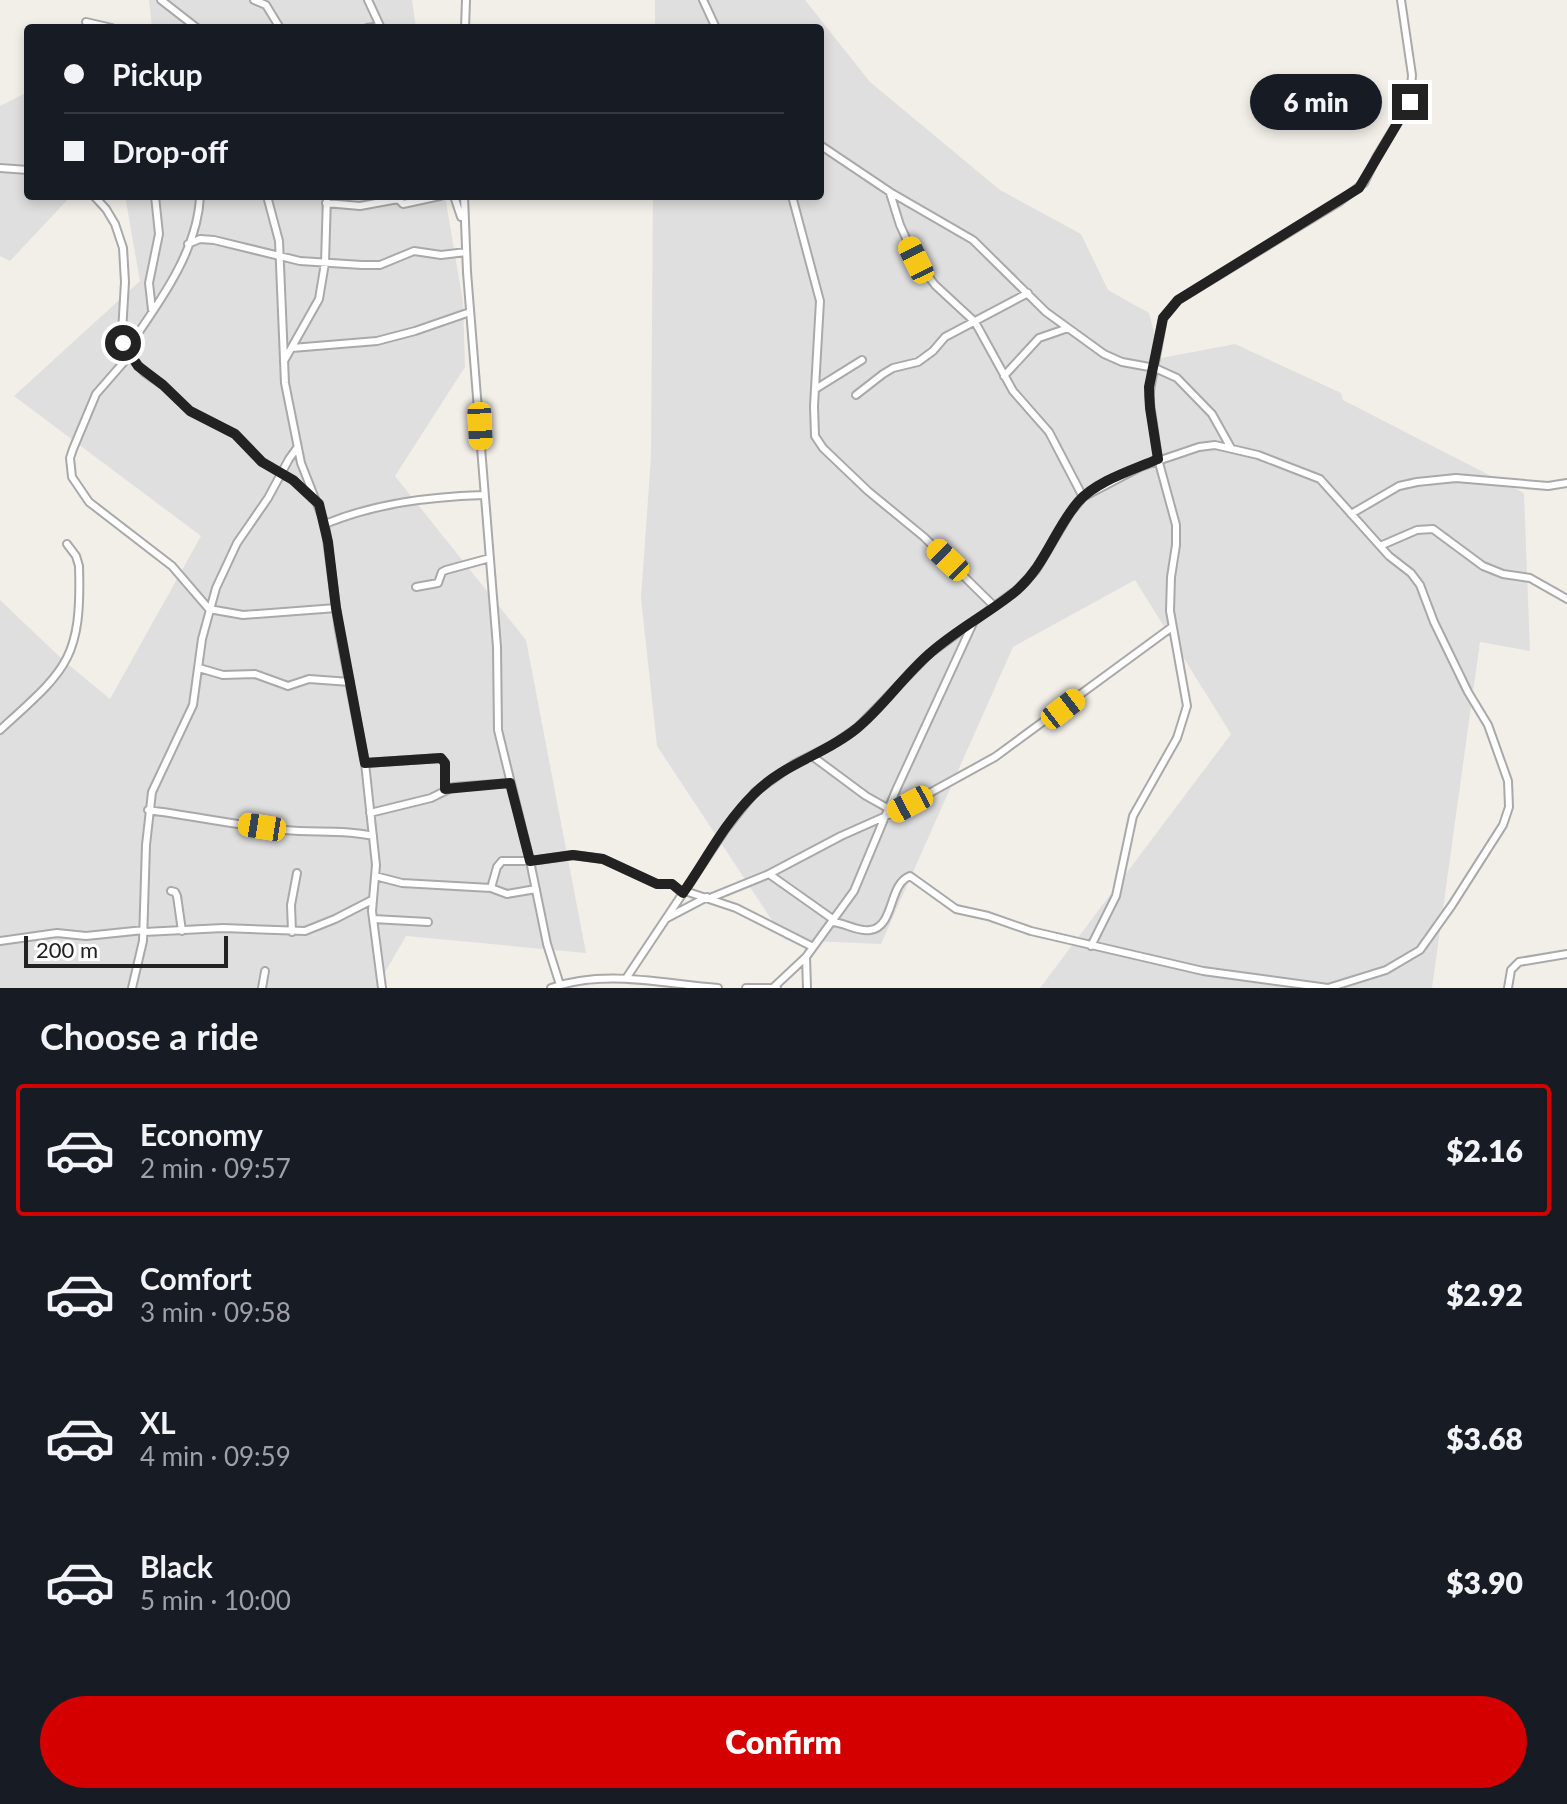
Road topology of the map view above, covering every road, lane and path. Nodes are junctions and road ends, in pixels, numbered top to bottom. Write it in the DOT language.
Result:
graph roads {
  1 [pos="161,0"];
  2 [pos="254,0"];
  3 [pos="368,0"];
  4 [pos="466,0"];
  5 [pos="703,0"];
  6 [pos="1401,0"];
  7 [pos="86,22"];
  8 [pos="95,24"];
  9 [pos="192,24"];
  10 [pos="278,24"];
  11 [pos="379,24"];
  12 [pos="465,24"];
  13 [pos="714,24"];
  14 [pos="824,148"];
  15 [pos="0,168"];
  16 [pos="24,170"];
  17 [pos="890,192"];
  18 [pos="98,200"];
  19 [pos="155,200"];
  20 [pos="199,200"];
  21 [pos="268,200"];
  22 [pos="326,200"];
  23 [pos="393,200"];
  24 [pos="400,200"];
  25 [pos="422,200"];
  26 [pos="455,200"];
  27 [pos="464,200"];
  28 [pos="793,200"];
  29 [pos="464,224"];
  30 [pos="188,244"];
  31 [pos="466,252"];
  32 [pos="280,256"];
  33 [pos="325,263"];
  34 [pos="1028,293"];
  35 [pos="152,310"];
  36 [pos="470,312"];
  37 [pos="975,322"];
  38 [pos="1068,328"];
  39 [pos="292,348"];
  40 [pos="129,355"];
  41 [pos="862,360"];
  42 [pos="284,361"];
  43 [pos="1155,368"];
  44 [pos="1004,376"];
  45 [pos="816,388"];
  46 [pos="856,395"];
  47 [pos="297,448"];
  48 [pos="1231,448"];
  49 [pos="1158,459"];
  50 [pos="282,474"];
  51 [pos="1567,483"];
  52 [pos="483,495"];
  53 [pos="1083,497"];
  54 [pos="319,504"];
  55 [pos="1351,514"];
  56 [pos="325,524"];
  57 [pos="67,544"];
  58 [pos="1380,546"];
  59 [pos="490,558"];
  60 [pos="416,587"];
  61 [pos="1567,599"];
  62 [pos="994,606"];
  63 [pos="336,608"];
  64 [pos="209,609"];
  65 [pos="976,618"];
  66 [pos="1172,627"];
  67 [pos="199,668"];
  68 [pos="350,682"];
  69 [pos="0,730"];
  70 [pos="812,756"];
  71 [pos="365,763"];
  72 [pos="510,783"];
  73 [pos="445,789"];
  74 [pos="148,810"];
  75 [pos="890,812"];
  76 [pos="370,813"];
  77 [pos="373,836"];
  78 [pos="530,861"];
  79 [pos="297,873"];
  80 [pos="769,874"];
  81 [pos="375,876"];
  82 [pos="491,888"];
  83 [pos="536,889"];
  84 [pos="171,891"];
  85 [pos="684,892"];
  86 [pos="709,898"];
  87 [pos="372,900"];
  88 [pos="666,918"];
  89 [pos="373,919"];
  90 [pos="834,921"];
  91 [pos="428,922"];
  92 [pos="144,931"];
  93 [pos="182,931"];
  94 [pos="292,932"];
  95 [pos="0,941"];
  96 [pos="1091,946"];
  97 [pos="813,947"];
  98 [pos="1567,954"];
  99 [pos="806,957"];
  100 [pos="265,971"];
  101 [pos="627,977"];
  102 [pos="560,985"];
  103 [pos="135,987"];
  104 [pos="262,988"];
  105 [pos="382,988"];
  106 [pos="551,988"];
  107 [pos="718,988"];
  108 [pos="746,988"];
  109 [pos="776,988"];
  110 [pos="807,988"];
  111 [pos="1328,988"];
  112 [pos="1508,988"];
  1 -- 9 [label="street"];
  2 -- 10 [label="street"];
  3 -- 11 [label="street"];
  4 -- 12 [label="street"];
  5 -- 13 [label="street"];
  6 -- 43 [label="street"];
  7 -- 8 [label="street"];
  14 -- 17 [label="street"];
  15 -- 16 [label="street"];
  17 -- 34 [label="street"];
  17 -- 37 [label="street"];
  18 -- 40 [label="street"];
  19 -- 35 [label="street"];
  20 -- 30 [label="street"];
  21 -- 32 [label="street"];
  22 -- 23 [label="street"];
  22 -- 33 [label="street"];
  24 -- 25 [label="street"];
  26 -- 29 [label="street"];
  27 -- 29 [label="street"];
  28 -- 45 [label="street"];
  29 -- 31 [label="street"];
  30 -- 32 [label="street"];
  30 -- 35 [label="street"];
  31 -- 33 [label="street"];
  31 -- 36 [label="street"];
  32 -- 33 [label="street"];
  32 -- 42 [label="street"];
  33 -- 39 [label="street"];
  34 -- 37 [label="street"];
  34 -- 38 [label="street"];
  35 -- 40 [label="street"];
  36 -- 39 [label="street"];
  36 -- 52 [label="street"];
  37 -- 44 [label="street"];
  37 -- 46 [label="street"];
  38 -- 43 [label="street"];
  38 -- 44 [label="street"];
  39 -- 42 [label="street"];
  40 -- 50 [label="street"];
  40 -- 64 [label="street"];
  41 -- 45 [label="street"];
  42 -- 47 [label="street"];
  43 -- 48 [label="street"];
  43 -- 49 [label="street"];
  44 -- 53 [label="street"];
  45 -- 62 [label="street"];
  47 -- 50 [label="street"];
  47 -- 54 [label="street"];
  48 -- 49 [label="street"];
  48 -- 55 [label="street"];
  49 -- 53 [label="street"];
  49 -- 66 [label="street"];
  50 -- 54 [label="street"];
  50 -- 64 [label="street"];
  51 -- 55 [label="street"];
  52 -- 56 [label="street"];
  52 -- 59 [label="street"];
  53 -- 62 [label="street"];
  54 -- 56 [label="street"];
  55 -- 58 [label="street"];
  56 -- 63 [label="street"];
  57 -- 69 [label="street"];
  58 -- 61 [label="street"];
  58 -- 111 [label="street"];
  59 -- 60 [label="street"];
  59 -- 72 [label="street"];
  62 -- 65 [label="street"];
  63 -- 64 [label="street"];
  63 -- 68 [label="street"];
  64 -- 67 [label="street"];
  65 -- 70 [label="street"];
  65 -- 75 [label="street"];
  66 -- 75 [label="street"];
  66 -- 96 [label="street"];
  67 -- 68 [label="street"];
  67 -- 74 [label="street"];
  68 -- 71 [label="street"];
  70 -- 75 [label="street"];
  70 -- 85 [label="street"];
  71 -- 73 [label="street"];
  71 -- 76 [label="street"];
  72 -- 73 [label="street"];
  72 -- 78 [label="street"];
  73 -- 76 [label="street"];
  74 -- 77 [label="street"];
  74 -- 92 [label="street"];
  75 -- 80 [label="street"];
  75 -- 90 [label="street"];
  76 -- 77 [label="street"];
  77 -- 81 [label="street"];
  78 -- 82 [label="street"];
  78 -- 83 [label="street"];
  78 -- 85 [label="street"];
  79 -- 94 [label="street"];
  80 -- 86 [label="street"];
  80 -- 90 [label="street"];
  81 -- 82 [label="street"];
  81 -- 87 [label="street"];
  82 -- 83 [label="street"];
  83 -- 102 [label="street"];
  84 -- 93 [label="street"];
  85 -- 86 [label="street"];
  85 -- 88 [label="street"];
  86 -- 88 [label="street"];
  86 -- 97 [label="street"];
  87 -- 89 [label="street"];
  87 -- 94 [label="street"];
  88 -- 101 [label="street"];
  89 -- 91 [label="street"];
  89 -- 105 [label="street"];
  90 -- 96 [label="street"];
  90 -- 97 [label="street"];
  92 -- 93 [label="street"];
  92 -- 95 [label="street"];
  92 -- 103 [label="street"];
  93 -- 94 [label="street"];
  96 -- 111 [label="street"];
  97 -- 99 [label="street"];
  98 -- 112 [label="street"];
  99 -- 109 [label="street"];
  99 -- 110 [label="street"];
  100 -- 104 [label="street"];
  101 -- 102 [label="street"];
  101 -- 107 [label="street"];
  102 -- 106 [label="street"];
  108 -- 109 [label="street"];
}
